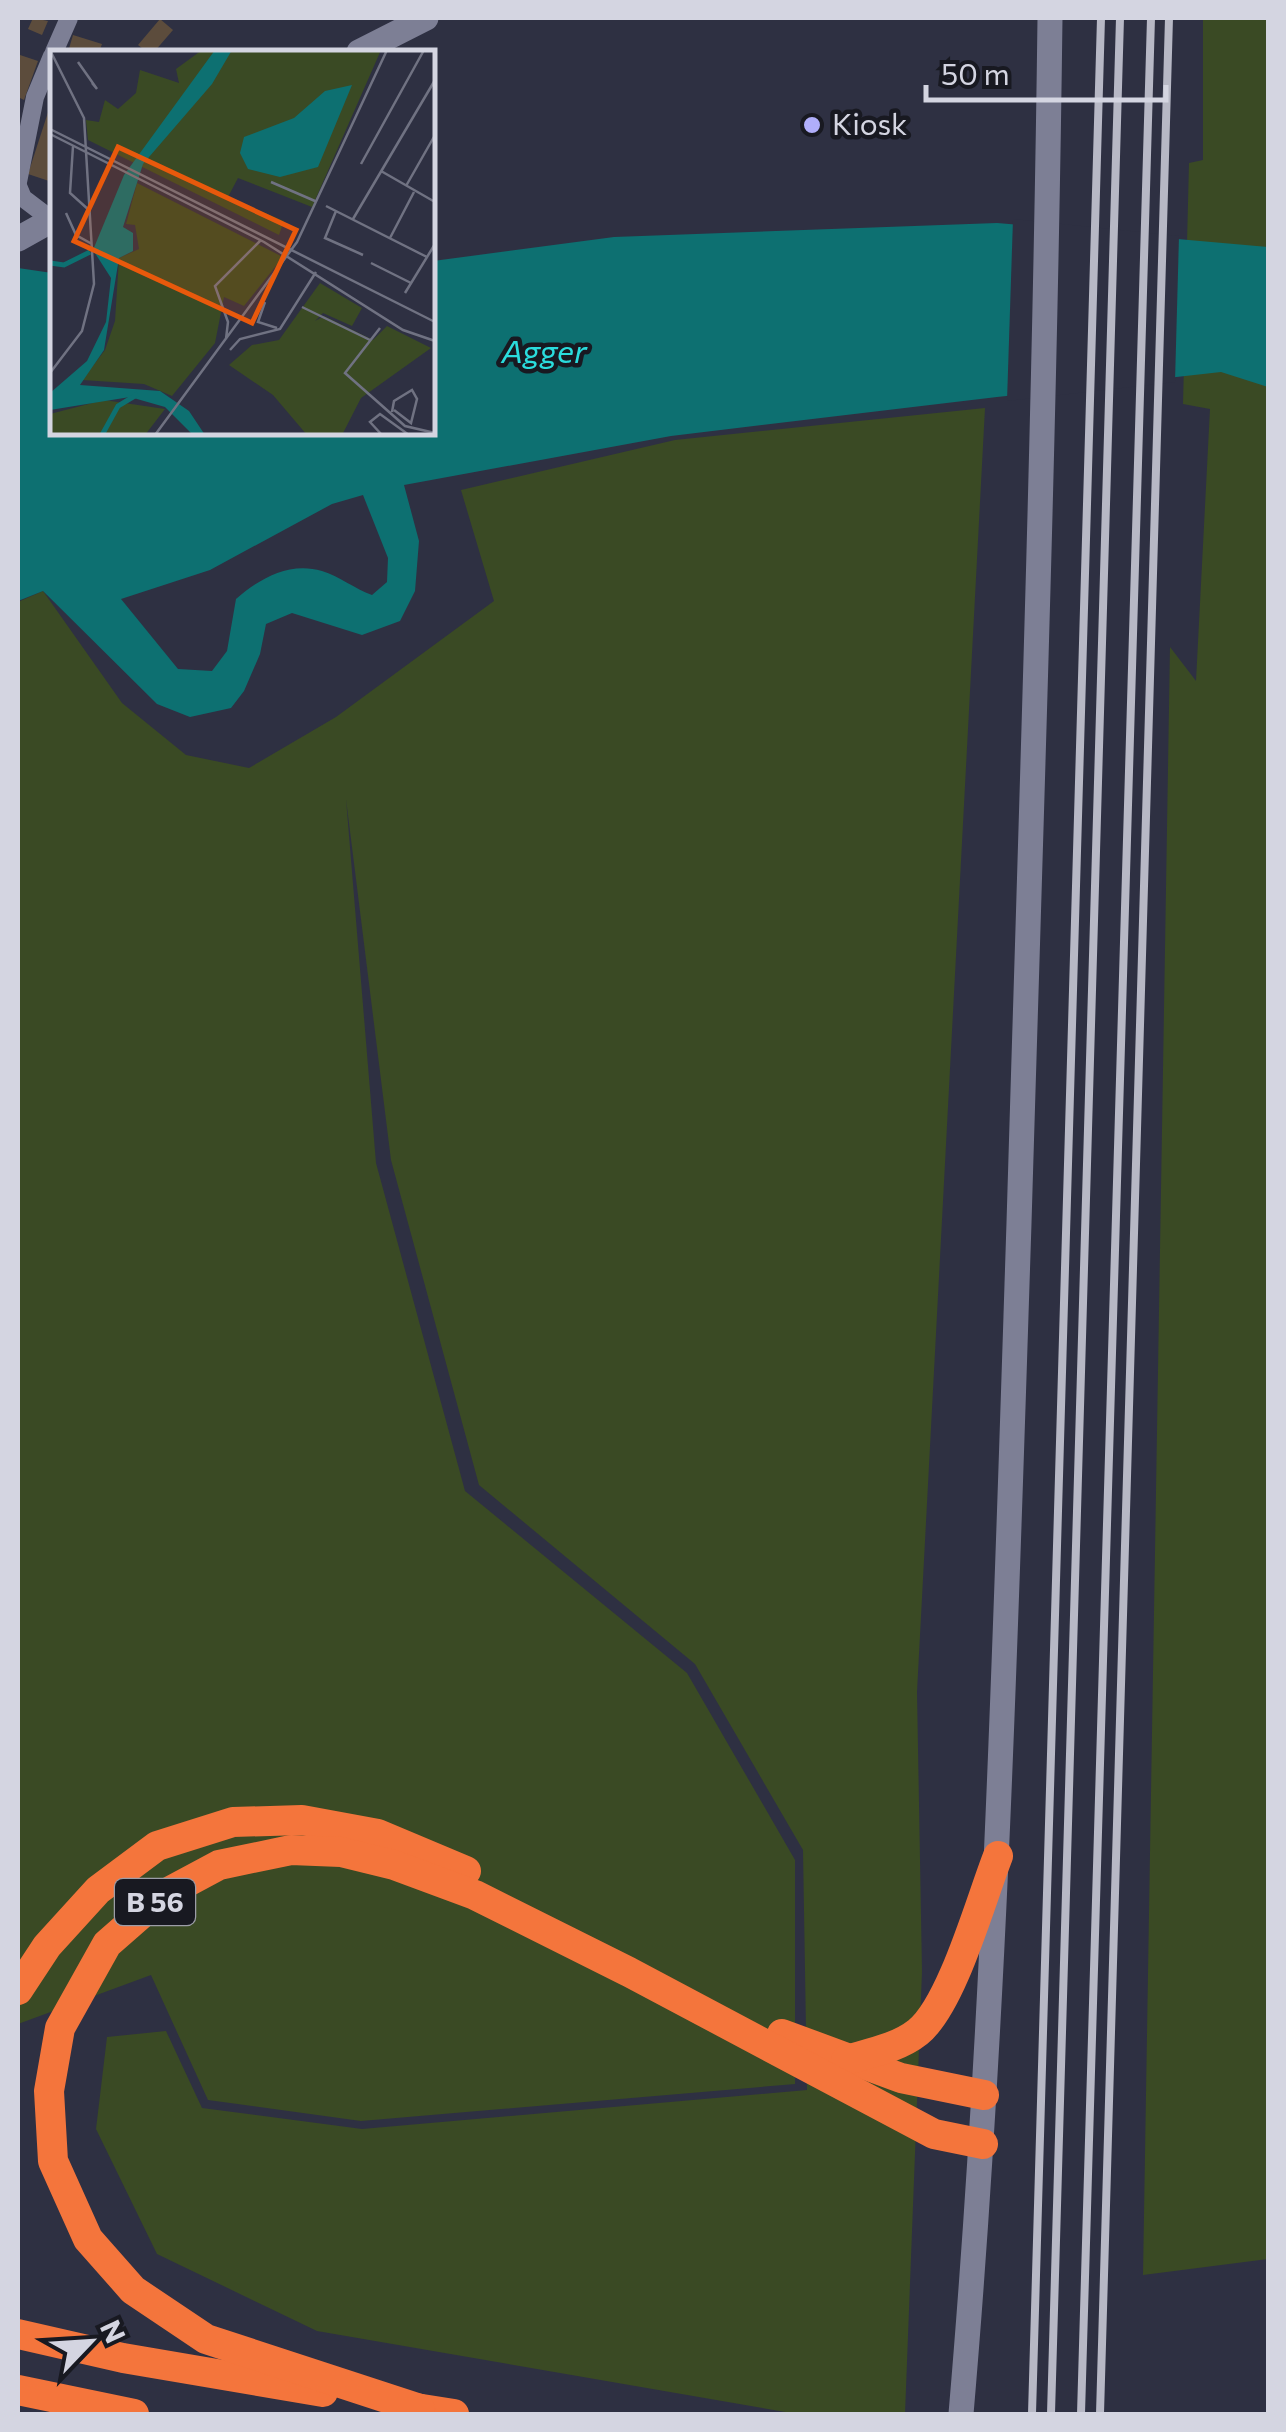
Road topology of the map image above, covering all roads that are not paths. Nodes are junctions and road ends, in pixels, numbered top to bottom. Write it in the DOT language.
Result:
graph roads {
  1 [pos="69,18"];
  2 [pos="1050,18"];
  3 [pos="418,19"];
  4 [pos="55,50"];
  5 [pos="363,50"];
  6 [pos="50,62"];
  7 [pos="18,188"];
  8 [pos="39,227"];
  9 [pos="998,1856"];
  10 [pos="18,1990"];
  11 [pos="846,2060"];
  12 [pos="984,2095"];
  13 [pos="983,2144"];
  14 [pos="18,2334"];
  15 [pos="18,2390"];
  16 [pos="420,2408"];
  17 [pos="134,2414"];
  18 [pos="454,2414"];
  19 [pos="961,2414"];
  1 -- 4 [label="lane"];
  2 -- 9 [label="main road"];
  3 -- 5 [label="main road"];
  6 -- 7 [label="lane"];
  7 -- 8 [label="lane"];
  9 -- 11 [label="highway"];
  9 -- 12 [label="main road"];
  10 -- 11 [label="highway"];
  11 -- 12 [label="highway"];
  12 -- 13 [label="main road"];
  13 -- 16 [label="highway, B 56"];
  13 -- 19 [label="main road"];
  14 -- 16 [label="highway, B 56"];
  15 -- 17 [label="highway"];
  16 -- 18 [label="highway, B 56"];
}
